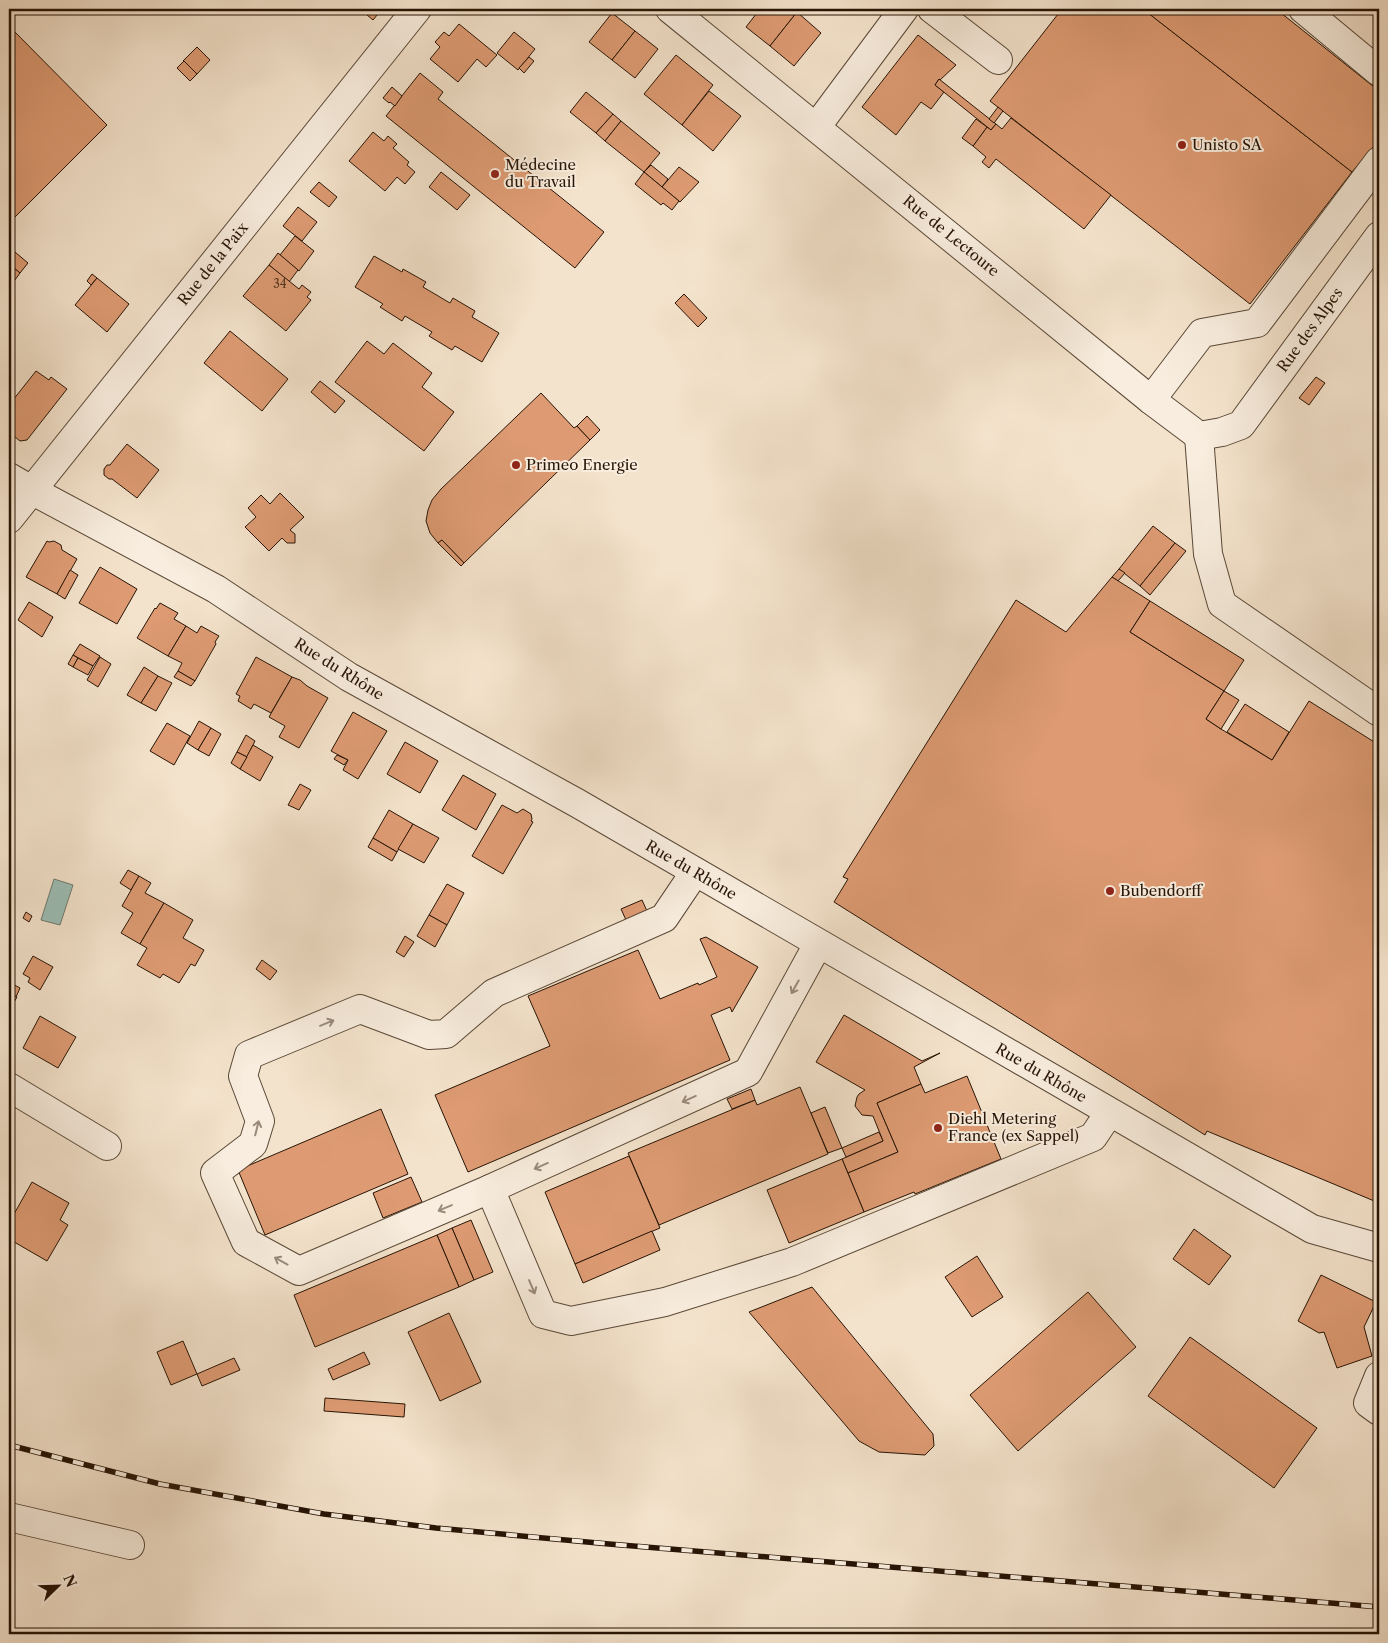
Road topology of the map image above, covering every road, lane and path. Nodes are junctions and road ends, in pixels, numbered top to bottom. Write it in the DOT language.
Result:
graph roads {
  1 [pos="416,9"];
  2 [pos="670,9"];
  3 [pos="904,9"];
  4 [pos="932,9"];
  5 [pos="1303,9"];
  6 [pos="998,60"];
  7 [pos="1379,72"];
  8 [pos="816,126"];
  9 [pos="1379,161"];
  10 [pos="1379,236"];
  11 [pos="1151,400"];
  12 [pos="1198,436"];
  13 [pos="9,477"];
  14 [pos="33,491"];
  15 [pos="9,519"];
  16 [pos="1379,712"];
  17 [pos="695,872"];
  18 [pos="818,944"];
  19 [pos="9,1087"];
  20 [pos="1109,1113"];
  21 [pos="107,1146"];
  22 [pos="490,1189"];
  23 [pos="1379,1248"];
  24 [pos="1379,1376"];
  25 [pos="1379,1411"];
  26 [pos="9,1518"];
  27 [pos="130,1545"];
  1 -- 14 [label="street, Rue de la Paix"];
  2 -- 8 [label="street, Rue de Lectoure"];
  3 -- 8 [label="street"];
  4 -- 6 [label="street"];
  5 -- 7 [label="street"];
  8 -- 11 [label="street, Rue de Lectoure"];
  9 -- 11 [label="street"];
  10 -- 12 [label="street, Rue des Alpes"];
  11 -- 12 [label="street, Rue de Lectoure"];
  12 -- 16 [label="street"];
  13 -- 14 [label="street, Rue du Rhône"];
  14 -- 15 [label="street, Rue de la Paix"];
  14 -- 17 [label="street, Rue du Rhône"];
  17 -- 18 [label="street, Rue du Rhône"];
  22 -- 17 [label="street, one-way"];
  18 -- 20 [label="street, Rue du Rhône"];
  18 -- 22 [label="street, one-way"];
  19 -- 21 [label="street"];
  22 -- 20 [label="street, one-way"];
  20 -- 23 [label="street, Rue du Rhône"];
  24 -- 25 [label="street"];
  26 -- 27 [label="street"];
}
